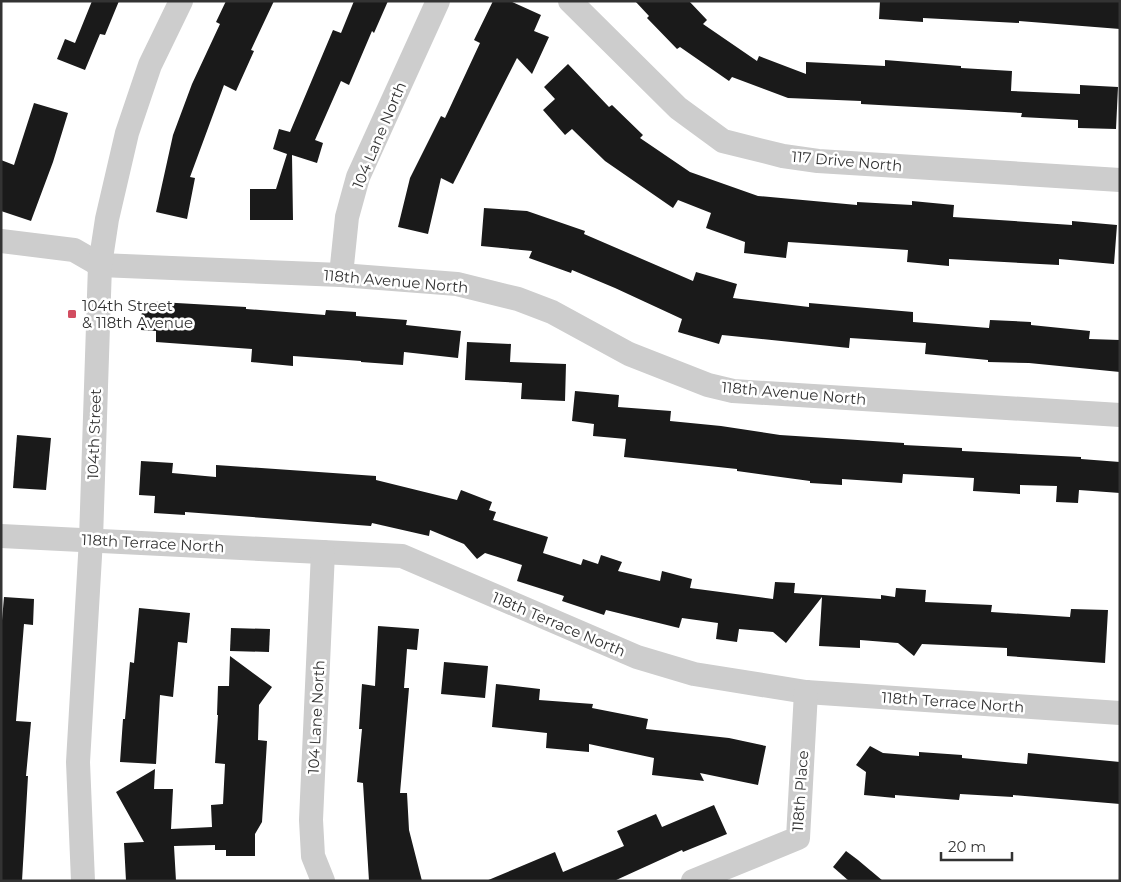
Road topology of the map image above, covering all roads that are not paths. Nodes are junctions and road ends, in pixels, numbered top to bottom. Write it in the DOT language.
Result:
graph roads {
  1 [pos="181,1"];
  2 [pos="438,1"];
  3 [pos="570,1"];
  4 [pos="1120,180"];
  5 [pos="1,241"];
  6 [pos="100,265"];
  7 [pos="341,275"];
  8 [pos="1120,415"];
  9 [pos="1,536"];
  10 [pos="91,540"];
  11 [pos="323,552"];
  12 [pos="806,692"];
  13 [pos="1120,713"];
  14 [pos="83,881"];
  15 [pos="323,881"];
  16 [pos="693,881"];
  1 -- 6 [label="street, 104th Street"];
  2 -- 7 [label="street, 104 Lane North"];
  3 -- 4 [label="street, 117 Drive North"];
  5 -- 6 [label="street"];
  6 -- 7 [label="street, 118th Avenue North"];
  6 -- 10 [label="street, 104th Street"];
  7 -- 8 [label="street, 118th Avenue North"];
  9 -- 10 [label="street, 118th Terrace North"];
  10 -- 11 [label="street, 118th Terrace North"];
  10 -- 14 [label="street, 104th Street"];
  11 -- 12 [label="street, 118th Terrace North"];
  11 -- 15 [label="street, 104 Lane North"];
  12 -- 13 [label="street, 118th Terrace North"];
  12 -- 16 [label="street, 118th Place"];
}
